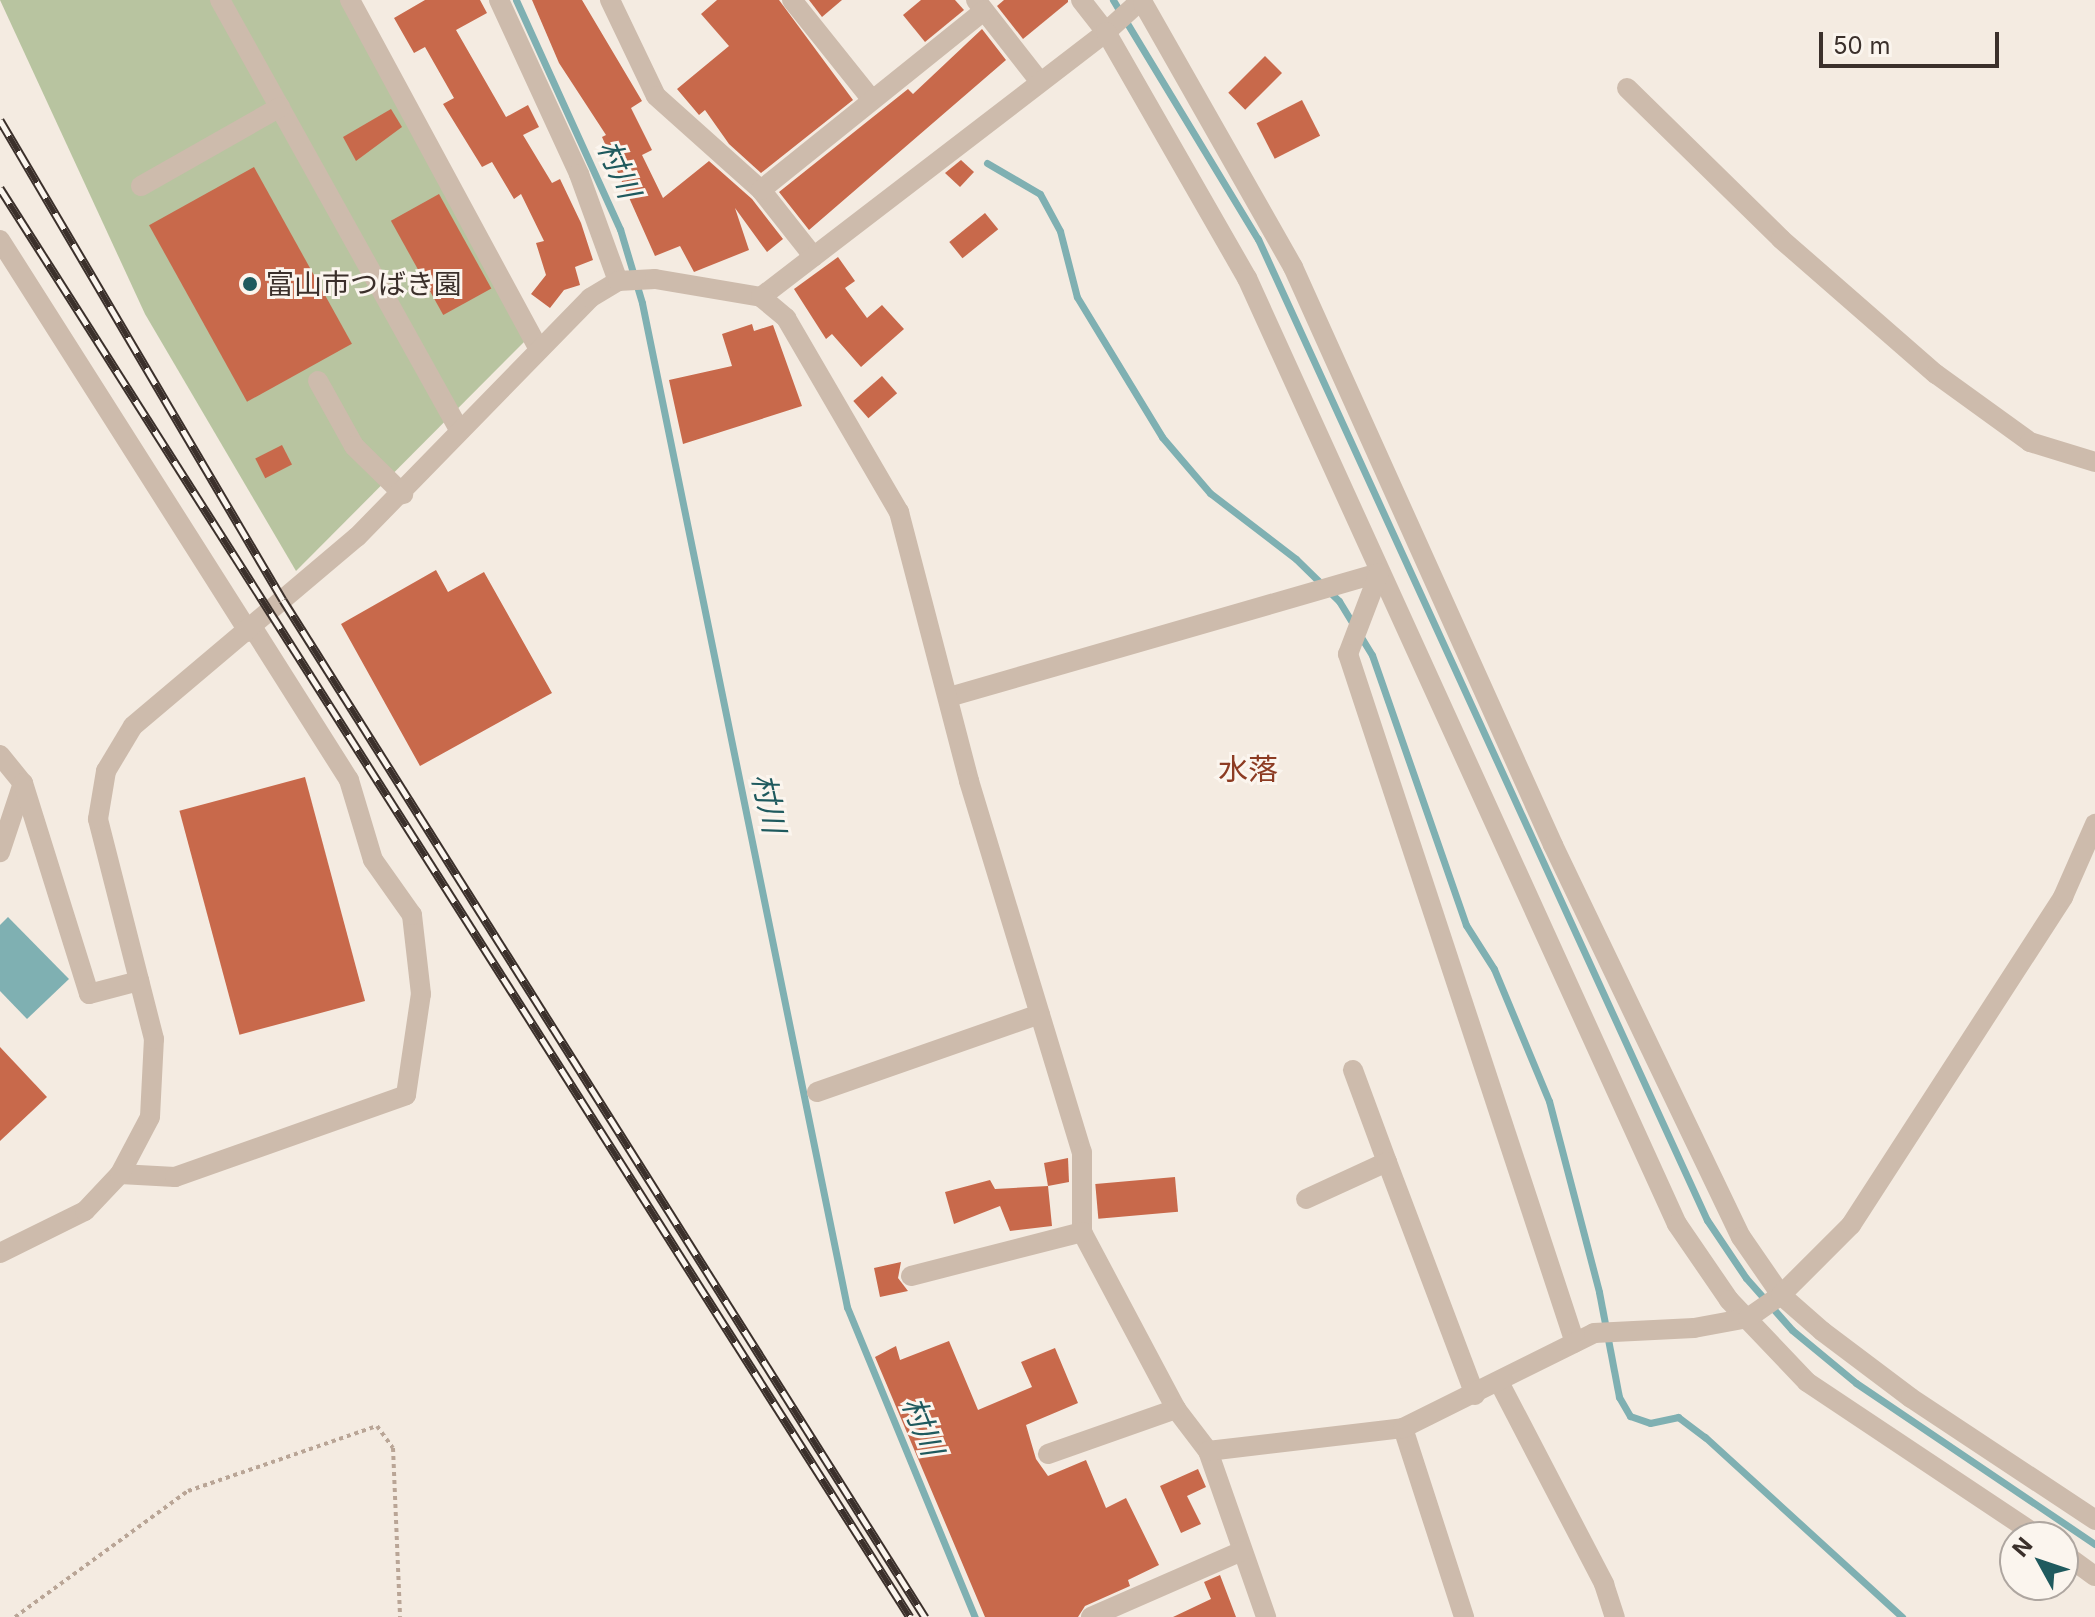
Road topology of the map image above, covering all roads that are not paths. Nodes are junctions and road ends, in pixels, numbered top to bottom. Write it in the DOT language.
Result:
graph roads {
  1 [pos="220,0"];
  2 [pos="350,0"];
  3 [pos="499,0"];
  4 [pos="610,0"];
  5 [pos="792,0"];
  6 [pos="1081,0"];
  7 [pos="1142,2"];
  8 [pos="980,5"];
  9 [pos="1106,32"];
  10 [pos="1040,82"];
  11 [pos="1627,88"];
  12 [pos="872,100"];
  13 [pos="280,107"];
  14 [pos="141,186"];
  15 [pos="761,190"];
  16 [pos="0,240"];
  17 [pos="814,257"];
  18 [pos="619,281"];
  19 [pos="761,297"];
  20 [pos="538,348"];
  21 [pos="318,381"];
  22 [pos="459,429"];
  23 [pos="2095,462"];
  24 [pos="403,494"];
  25 [pos="1379,573"];
  26 [pos="251,630"];
  27 [pos="949,697"];
  28 [pos="0,755"];
  29 [pos="23,783"];
  30 [pos="2095,824"];
  31 [pos="0,852"];
  32 [pos="139,981"];
  33 [pos="1040,1014"];
  34 [pos="1353,1070"];
  35 [pos="817,1092"];
  36 [pos="1387,1162"];
  37 [pos="120,1174"];
  38 [pos="1306,1199"];
  39 [pos="1082,1232"];
  40 [pos="0,1253"];
  41 [pos="911,1276"];
  42 [pos="1781,1295"];
  43 [pos="1748,1318"];
  44 [pos="1575,1343"];
  45 [pos="1499,1382"];
  46 [pos="1475,1395"];
  47 [pos="1176,1409"];
  48 [pos="1403,1428"];
  49 [pos="1208,1451"];
  50 [pos="1048,1454"];
  51 [pos="2095,1520"];
  52 [pos="2015,1521"];
  53 [pos="1242,1551"];
  54 [pos="1091,1617"];
  55 [pos="1266,1617"];
  56 [pos="1464,1617"];
  57 [pos="1615,1617"];
  1 -- 13 [label="street"];
  2 -- 20 [label="street"];
  3 -- 18 [label="street"];
  4 -- 15 [label="street"];
  5 -- 12 [label="street"];
  6 -- 9 [label="street"];
  7 -- 9 [label="street"];
  7 -- 42 [label="street"];
  8 -- 10 [label="street"];
  8 -- 12 [label="street"];
  9 -- 10 [label="street"];
  9 -- 25 [label="street"];
  10 -- 17 [label="street"];
  11 -- 23 [label="street"];
  12 -- 15 [label="street"];
  13 -- 14 [label="street"];
  13 -- 22 [label="street"];
  15 -- 17 [label="street"];
  16 -- 26 [label="street"];
  17 -- 19 [label="street"];
  18 -- 19 [label="street"];
  18 -- 20 [label="street"];
  19 -- 27 [label="street"];
  20 -- 22 [label="street"];
  21 -- 24 [label="street"];
  22 -- 24 [label="street"];
  24 -- 26 [label="street"];
  25 -- 27 [label="street"];
  25 -- 43 [label="street"];
  25 -- 44 [label="street"];
  26 -- 32 [label="street"];
  26 -- 37 [label="street"];
  27 -- 33 [label="street"];
  28 -- 29 [label="street"];
  29 -- 31 [label="street"];
  29 -- 32 [label="street"];
  30 -- 42 [label="street"];
  32 -- 37 [label="street"];
  33 -- 35 [label="street"];
  33 -- 39 [label="street"];
  34 -- 36 [label="street"];
  36 -- 38 [label="street"];
  36 -- 46 [label="street"];
  37 -- 40 [label="street"];
  39 -- 41 [label="street"];
  39 -- 47 [label="street"];
  42 -- 43 [label="street"];
  42 -- 51 [label="street"];
  43 -- 44 [label="street"];
  43 -- 52 [label="street"];
  44 -- 45 [label="street"];
  45 -- 46 [label="street"];
  45 -- 57 [label="street"];
  46 -- 48 [label="street"];
  47 -- 49 [label="street"];
  47 -- 50 [label="street"];
  48 -- 49 [label="street"];
  48 -- 56 [label="street"];
  49 -- 53 [label="street"];
  53 -- 54 [label="street"];
  53 -- 55 [label="street"];
}
